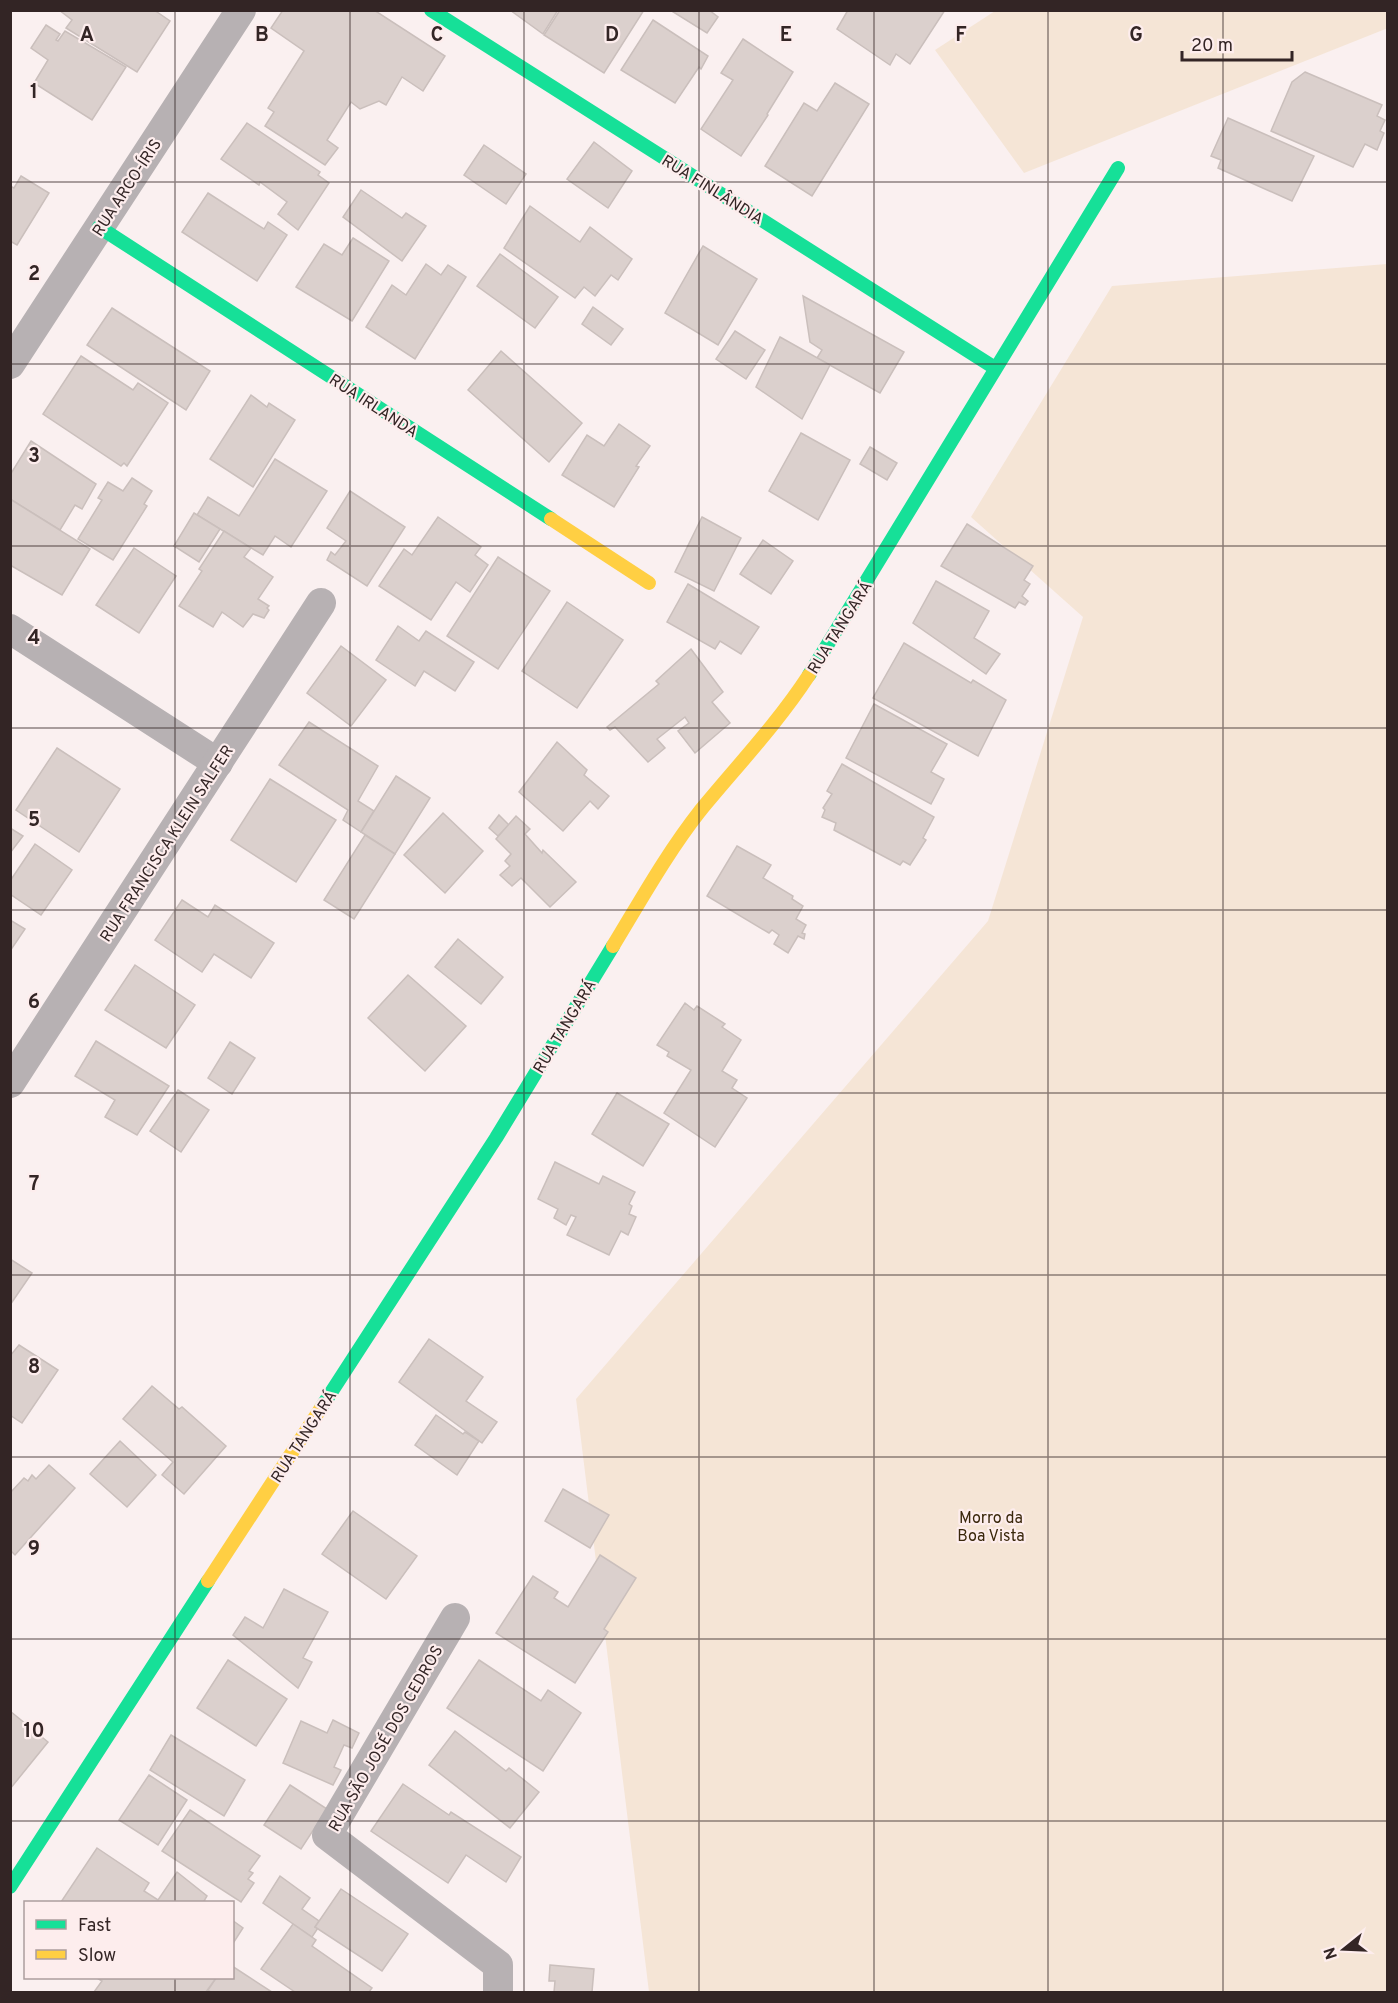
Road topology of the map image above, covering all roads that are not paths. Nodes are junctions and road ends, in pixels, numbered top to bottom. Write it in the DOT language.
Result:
graph roads {
  1 [pos="241,10"];
  2 [pos="431,10"];
  3 [pos="1119,168"];
  4 [pos="99,227"];
  5 [pos="10,364"];
  6 [pos="995,368"];
  7 [pos="649,583"];
  8 [pos="321,603"];
  9 [pos="10,628"];
  10 [pos="218,763"];
  11 [pos="10,1083"];
  12 [pos="455,1618"];
  13 [pos="10,1887"];
  14 [pos="498,1992"];
  1 -- 4 [label="street, RUA ARCO-ÍRIS"];
  2 -- 6 [label="street, RUA FINLÂNDIA"];
  3 -- 6 [label="street, RUA TANGARÁ"];
  4 -- 5 [label="street, RUA ARCO-ÍRIS"];
  4 -- 7 [label="street, RUA IRLANDA"];
  6 -- 13 [label="street, RUA TANGARÁ"];
  8 -- 10 [label="street, RUA FRANCISCA KLEIN SALFER"];
  9 -- 10 [label="street"];
  10 -- 11 [label="street, RUA FRANCISCA KLEIN SALFER"];
  12 -- 14 [label="street, RUA SÃO JOSÉ DOS CEDROS"];
}
